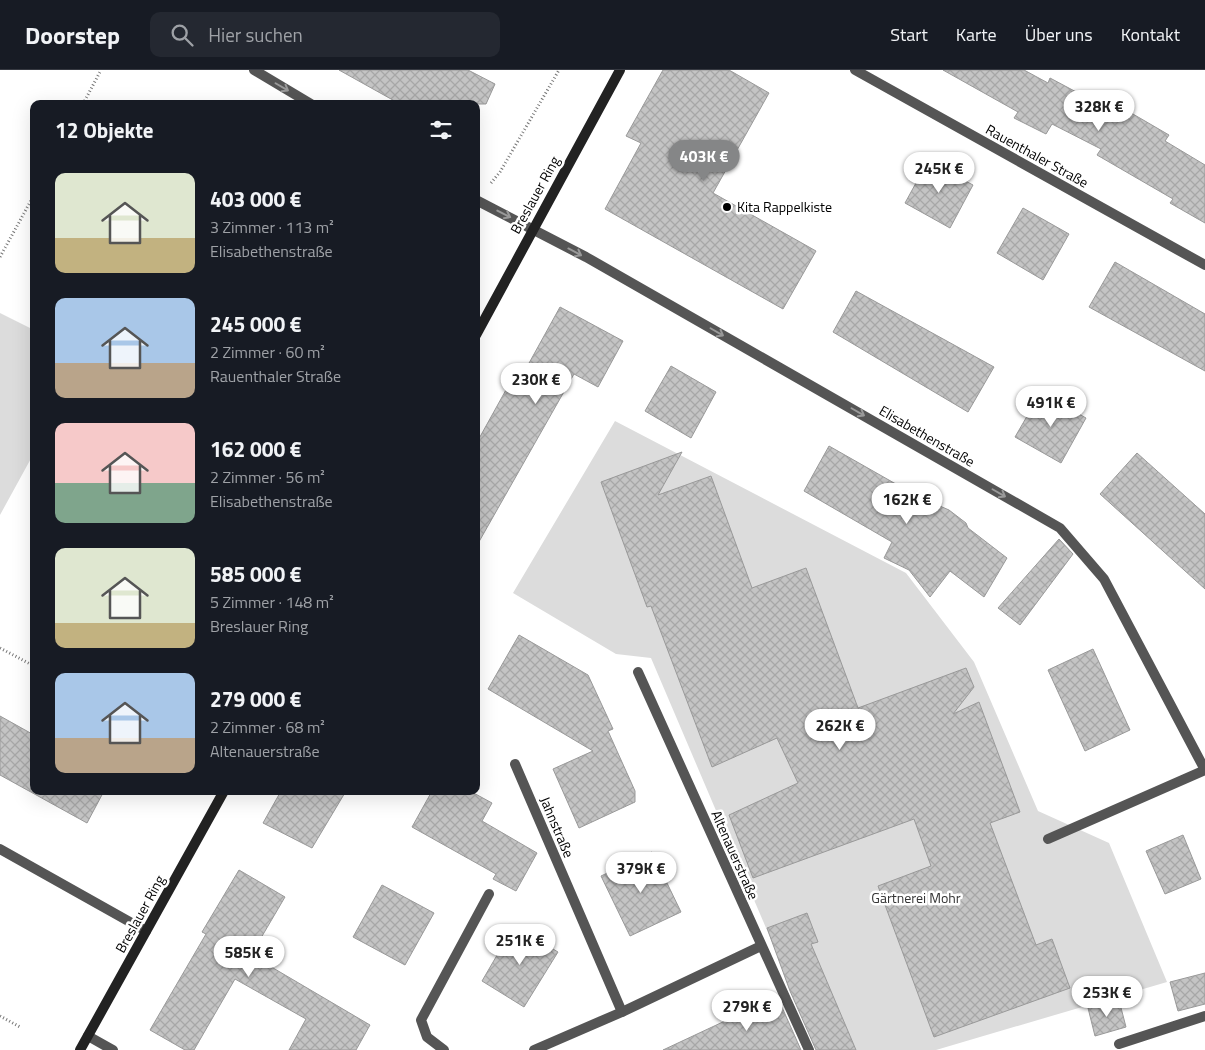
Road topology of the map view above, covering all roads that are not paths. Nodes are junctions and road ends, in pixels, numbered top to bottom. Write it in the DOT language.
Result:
graph roads {
  1 [pos="254,70"];
  2 [pos="620,70"];
  3 [pos="855,70"];
  4 [pos="304,100"];
  5 [pos="480,202"];
  6 [pos="532,228"];
  7 [pos="1205,265"];
  8 [pos="480,327"];
  9 [pos="638,672"];
  10 [pos="515,764"];
  11 [pos="1205,770"];
  12 [pos="222,795"];
  13 [pos="1048,839"];
  14 [pos="0,849"];
  15 [pos="490,894"];
  16 [pos="146,931"];
  17 [pos="761,946"];
  18 [pos="622,1012"];
  19 [pos="1205,1016"];
  20 [pos="88,1036"];
  21 [pos="1119,1044"];
  22 [pos="80,1050"];
  23 [pos="113,1050"];
  24 [pos="444,1050"];
  25 [pos="534,1050"];
  26 [pos="809,1050"];
  1 -- 4 [label="street, one-way"];
  2 -- 6 [label="main road, Breslauer Ring"];
  3 -- 7 [label="street, Rauenthaler Straße"];
  5 -- 6 [label="street, Elisabethenstraße, one-way"];
  6 -- 8 [label="main road, Breslauer Ring"];
  6 -- 11 [label="street, Elisabethenstraße, one-way"];
  9 -- 17 [label="street, Altenauerstraße"];
  10 -- 18 [label="street, Jahnstraße"];
  11 -- 13 [label="street"];
  12 -- 16 [label="main road, Breslauer Ring"];
  14 -- 16 [label="street"];
  15 -- 24 [label="street"];
  16 -- 20 [label="main road, Breslauer Ring"];
  17 -- 18 [label="street"];
  17 -- 26 [label="street, Altenauerstraße"];
  18 -- 25 [label="street"];
  19 -- 21 [label="street"];
  20 -- 22 [label="main road, Breslauer Ring"];
  20 -- 23 [label="street"];
}
